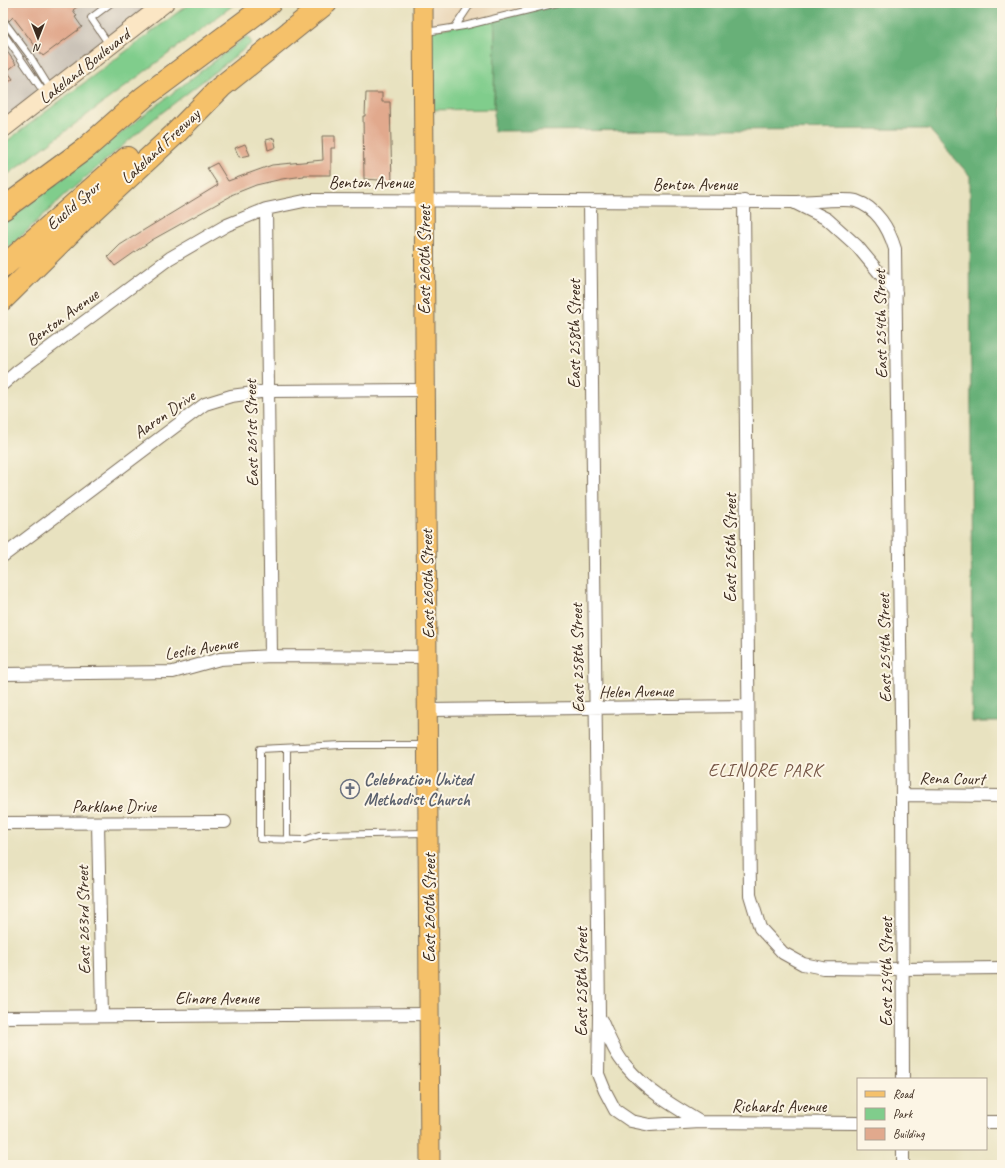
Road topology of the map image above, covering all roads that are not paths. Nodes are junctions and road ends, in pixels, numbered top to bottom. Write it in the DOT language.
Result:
graph roads {
  1 [pos="111,3"];
  2 [pos="165,3"];
  3 [pos="270,3"];
  4 [pos="326,3"];
  5 [pos="423,3"];
  6 [pos="471,3"];
  7 [pos="557,3"];
  8 [pos="3,20"];
  9 [pos="455,27"];
  10 [pos="423,32"];
  11 [pos="3,34"];
  12 [pos="110,46"];
  13 [pos="221,87"];
  14 [pos="49,93"];
  15 [pos="144,97"];
  16 [pos="3,129"];
  17 [pos="3,196"];
  18 [pos="423,199"];
  19 [pos="744,201"];
  20 [pos="590,202"];
  21 [pos="794,202"];
  22 [pos="3,209"];
  23 [pos="266,210"];
  24 [pos="881,220"];
  25 [pos="3,267"];
  26 [pos="896,293"];
  27 [pos="3,299"];
  28 [pos="3,384"];
  29 [pos="425,390"];
  30 [pos="268,391"];
  31 [pos="3,556"];
  32 [pos="271,656"];
  33 [pos="428,657"];
  34 [pos="3,674"];
  35 [pos="748,706"];
  36 [pos="594,708"];
  37 [pos="428,710"];
  38 [pos="428,745"];
  39 [pos="287,749"];
  40 [pos="902,795"];
  41 [pos="1002,796"];
  42 [pos="225,822"];
  43 [pos="3,823"];
  44 [pos="98,823"];
  45 [pos="429,833"];
  46 [pos="287,840"];
  47 [pos="1002,968"];
  48 [pos="902,969"];
  49 [pos="430,1014"];
  50 [pos="102,1016"];
  51 [pos="599,1016"];
  52 [pos="3,1017"];
  53 [pos="903,1078"];
  54 [pos="615,1110"];
  55 [pos="700,1122"];
  56 [pos="987,1122"];
  57 [pos="1002,1122"];
  58 [pos="857,1123"];
  59 [pos="903,1150"];
  60 [pos="430,1165"];
  61 [pos="903,1165"];
  1 -- 12 [label="lane"];
  2 -- 12 [label="street, Lakeland Boulevard"];
  3 -- 15 [label="highway"];
  4 -- 13 [label="highway, Lakeland Freeway"];
  5 -- 10 [label="main road, East 260th Street"];
  6 -- 9 [label="lane"];
  7 -- 9 [label="lane"];
  8 -- 14 [label="lane"];
  9 -- 10 [label="lane"];
  10 -- 18 [label="main road, East 260th Street"];
  11 -- 14 [label="lane"];
  12 -- 14 [label="street, Lakeland Boulevard"];
  13 -- 25 [label="highway, Euclid Spur"];
  13 -- 27 [label="highway, Lakeland Freeway"];
  14 -- 16 [label="street, Lakeland Boulevard"];
  15 -- 17 [label="highway"];
  15 -- 22 [label="highway"];
  18 -- 20 [label="street, Benton Avenue"];
  18 -- 23 [label="street, Benton Avenue"];
  18 -- 29 [label="main road, East 260th Street"];
  19 -- 20 [label="street, Benton Avenue"];
  19 -- 21 [label="street, Benton Avenue"];
  19 -- 35 [label="street, East 256th Street"];
  20 -- 36 [label="street, East 258th Street"];
  21 -- 24 [label="street, Benton Avenue"];
  21 -- 26 [label="street, Benton Avenue"];
  23 -- 28 [label="street, Benton Avenue"];
  23 -- 30 [label="street, East 261st Street"];
  24 -- 26 [label="street, East 254th Street"];
  26 -- 40 [label="street, East 254th Street"];
  29 -- 30 [label="street, Aaron Drive"];
  29 -- 33 [label="main road, East 260th Street"];
  30 -- 31 [label="street, Aaron Drive"];
  30 -- 32 [label="street, East 261st Street"];
  32 -- 33 [label="street, Leslie Avenue"];
  32 -- 34 [label="street, Leslie Avenue"];
  33 -- 37 [label="main road, East 260th Street"];
  35 -- 36 [label="street, Helen Avenue"];
  35 -- 48 [label="street, East 256th Street"];
  36 -- 37 [label="street, Helen Avenue"];
  36 -- 51 [label="street, East 258th Street"];
  37 -- 38 [label="main road, East 260th Street"];
  38 -- 39 [label="lane"];
  38 -- 45 [label="main road, East 260th Street"];
  39 -- 46 [label="lane"];
  39 -- 46 [label="lane"];
  40 -- 41 [label="street, Rena Court"];
  40 -- 48 [label="street, East 254th Street"];
  42 -- 44 [label="street, Parklane Drive"];
  43 -- 44 [label="street, Parklane Drive"];
  44 -- 50 [label="street, East 263rd Street"];
  45 -- 46 [label="lane"];
  45 -- 49 [label="main road, East 260th Street"];
  47 -- 48 [label="street, East 256th Street"];
  48 -- 53 [label="street, East 254th Street"];
  49 -- 50 [label="street, Elinore Avenue"];
  49 -- 60 [label="main road, East 260th Street"];
  50 -- 52 [label="street, Elinore Avenue"];
  51 -- 54 [label="street, East 258th Street"];
  51 -- 55 [label="street"];
  54 -- 55 [label="street, Richards Avenue"];
  55 -- 58 [label="street, Richards Avenue"];
  56 -- 57 [label="street"];
  59 -- 61 [label="street"];
}
